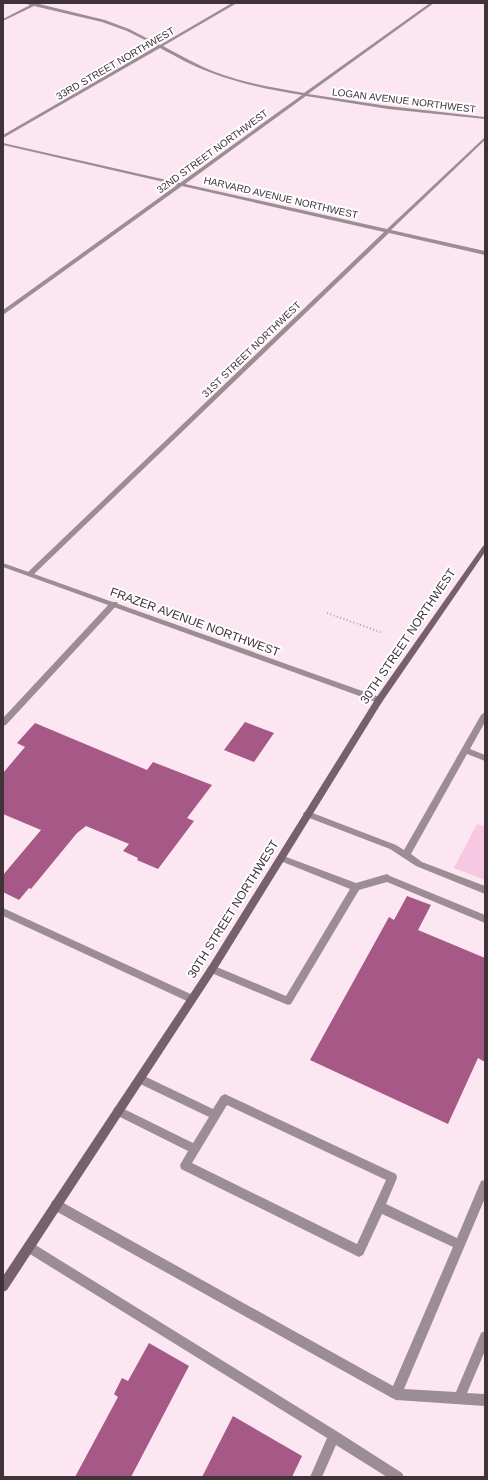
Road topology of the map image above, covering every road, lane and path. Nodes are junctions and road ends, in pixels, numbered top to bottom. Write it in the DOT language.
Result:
graph roads {
  1 [pos="26,3"];
  2 [pos="235,3"];
  3 [pos="432,3"];
  4 [pos="36,4"];
  5 [pos="3,20"];
  6 [pos="159,46"];
  7 [pos="304,95"];
  8 [pos="485,118"];
  9 [pos="3,137"];
  10 [pos="485,138"];
  11 [pos="3,144"];
  12 [pos="182,184"];
  13 [pos="388,230"];
  14 [pos="485,253"];
  15 [pos="3,313"];
  16 [pos="485,547"];
  17 [pos="3,565"];
  18 [pos="30,574"];
  19 [pos="114,604"];
  20 [pos="327,613"];
  21 [pos="383,632"];
  22 [pos="379,700"];
  23 [pos="485,715"];
  24 [pos="3,723"];
  25 [pos="465,750"];
  26 [pos="485,758"];
  27 [pos="308,814"];
  28 [pos="406,855"];
  29 [pos="281,858"];
  30 [pos="356,887"];
  31 [pos="485,890"];
  32 [pos="3,912"];
  33 [pos="485,919"];
  34 [pos="212,969"];
  35 [pos="192,999"];
  36 [pos="140,1079"];
  37 [pos="118,1112"];
  38 [pos="216,1115"];
  39 [pos="195,1149"];
  40 [pos="485,1185"];
  41 [pos="56,1205"];
  42 [pos="380,1207"];
  43 [pos="460,1245"];
  44 [pos="29,1247"];
  45 [pos="3,1286"];
  46 [pos="485,1337"];
  47 [pos="396,1394"];
  48 [pos="459,1398"];
  49 [pos="485,1400"];
  50 [pos="334,1436"];
  51 [pos="316,1477"];
  52 [pos="398,1477"];
  1 -- 4 [label="street, LOGAN AVENUE NORTHWEST"];
  2 -- 6 [label="street, 33RD STREET NORTHWEST"];
  3 -- 7 [label="street, 32ND STREET NORTHWEST"];
  4 -- 5 [label="street"];
  4 -- 6 [label="street, LOGAN AVENUE NORTHWEST"];
  6 -- 7 [label="street, LOGAN AVENUE NORTHWEST"];
  6 -- 9 [label="street, 33RD STREET NORTHWEST"];
  7 -- 8 [label="street, LOGAN AVENUE NORTHWEST"];
  7 -- 12 [label="street, 32ND STREET NORTHWEST"];
  10 -- 13 [label="street, 31ST STREET NORTHWEST"];
  11 -- 12 [label="street, HARVARD AVENUE NORTHWEST"];
  12 -- 13 [label="street, HARVARD AVENUE NORTHWEST"];
  12 -- 15 [label="street, 32ND STREET NORTHWEST"];
  13 -- 14 [label="street, HARVARD AVENUE NORTHWEST"];
  13 -- 18 [label="street, 31ST STREET NORTHWEST"];
  16 -- 22 [label="main road, 30TH STREET NORTHWEST"];
  17 -- 18 [label="street, FRAZER AVENUE NORTHWEST"];
  18 -- 19 [label="street, FRAZER AVENUE NORTHWEST"];
  19 -- 22 [label="street, FRAZER AVENUE NORTHWEST"];
  19 -- 24 [label="street"];
  20 -- 21 [label="path"];
  22 -- 27 [label="main road, 30TH STREET NORTHWEST"];
  23 -- 25 [label="street"];
  25 -- 26 [label="street"];
  25 -- 28 [label="street"];
  27 -- 28 [label="street"];
  27 -- 29 [label="main road, 30TH STREET NORTHWEST"];
  28 -- 31 [label="street"];
  29 -- 30 [label="street"];
  29 -- 34 [label="main road, 30TH STREET NORTHWEST"];
  30 -- 33 [label="street"];
  30 -- 34 [label="street"];
  32 -- 35 [label="street"];
  34 -- 35 [label="main road, 30TH STREET NORTHWEST"];
  35 -- 36 [label="main road, 30TH STREET NORTHWEST"];
  36 -- 37 [label="main road, 30TH STREET NORTHWEST"];
  36 -- 38 [label="street"];
  37 -- 39 [label="street"];
  37 -- 41 [label="main road, 30TH STREET NORTHWEST"];
  38 -- 39 [label="street"];
  38 -- 42 [label="street"];
  39 -- 42 [label="street"];
  40 -- 43 [label="street"];
  41 -- 44 [label="main road, 30TH STREET NORTHWEST"];
  41 -- 47 [label="street"];
  42 -- 43 [label="street"];
  43 -- 47 [label="street"];
  44 -- 45 [label="main road, 30TH STREET NORTHWEST"];
  44 -- 50 [label="street"];
  46 -- 48 [label="street"];
  47 -- 48 [label="street"];
  48 -- 49 [label="street"];
  50 -- 51 [label="street"];
  50 -- 52 [label="street"];
}
